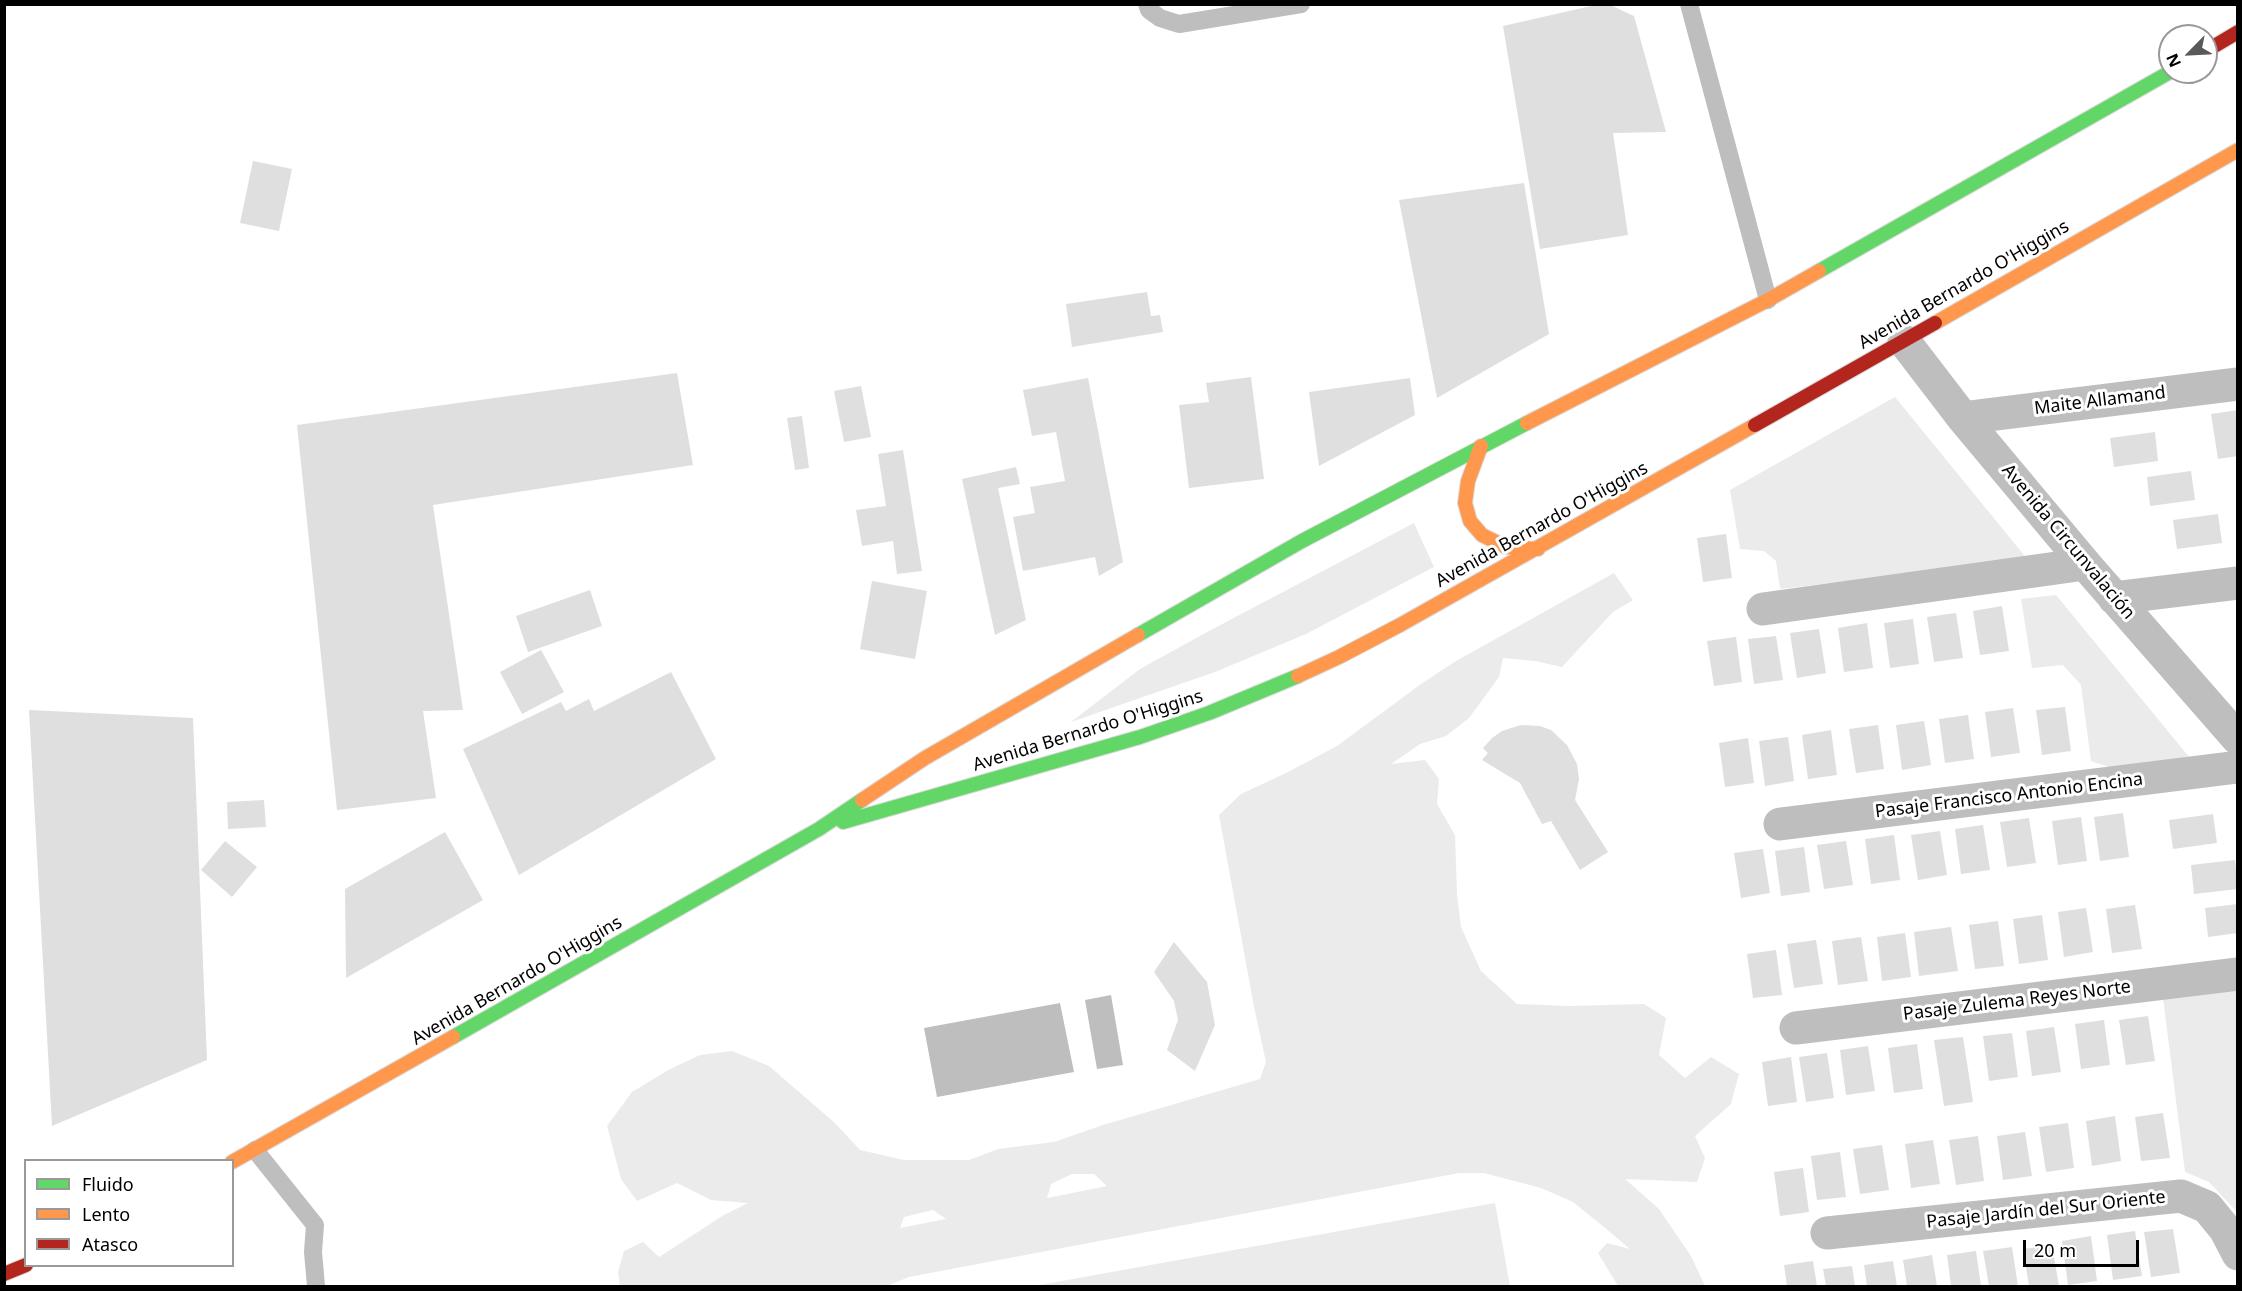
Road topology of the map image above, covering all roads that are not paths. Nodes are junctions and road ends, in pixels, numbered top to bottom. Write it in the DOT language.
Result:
graph roads {
  1 [pos="1147,4"];
  2 [pos="1302,4"];
  3 [pos="1689,4"];
  4 [pos="2238,32"];
  5 [pos="2218,44"];
  6 [pos="2158,79"];
  7 [pos="2238,150"];
  8 [pos="1768,300"];
  9 [pos="1904,341"];
  10 [pos="2238,384"];
  11 [pos="1964,418"];
  12 [pos="1481,446"];
  13 [pos="1538,549"];
  14 [pos="2085,564"];
  15 [pos="2238,583"];
  16 [pos="2114,598"];
  17 [pos="1763,609"];
  18 [pos="2238,739"];
  19 [pos="2238,767"];
  20 [pos="1780,824"];
  21 [pos="819,830"];
  22 [pos="2238,974"];
  23 [pos="1796,1028"];
  24 [pos="255,1150"];
  25 [pos="234,1161"];
  26 [pos="1827,1233"];
  27 [pos="2238,1254"];
  28 [pos="316,1287"];
  1 -- 2 [label="lane"];
  3 -- 8 [label="lane"];
  4 -- 5 [label="main road"];
  6 -- 8 [label="main road, Avenida Bernardo O'Higgins"];
  7 -- 9 [label="main road, Avenida Bernardo O'Higgins"];
  8 -- 12 [label="main road, Avenida Bernardo O'Higgins"];
  9 -- 11 [label="street, Avenida Circunvalación"];
  9 -- 13 [label="main road, Avenida Bernardo O'Higgins"];
  10 -- 11 [label="street, Maite Allamand"];
  11 -- 14 [label="street, Avenida Circunvalación"];
  12 -- 13 [label="main road"];
  12 -- 21 [label="main road, Avenida Bernardo O'Higgins"];
  13 -- 21 [label="main road, Avenida Bernardo O'Higgins"];
  14 -- 16 [label="street, Avenida Circunvalación"];
  14 -- 17 [label="street"];
  15 -- 16 [label="street"];
  16 -- 18 [label="street, Avenida Circunvalación"];
  19 -- 20 [label="street, Pasaje Francisco Antonio Encina"];
  21 -- 24 [label="main road, Avenida Bernardo O'Higgins"];
  22 -- 23 [label="street, Pasaje Zulema Reyes Norte"];
  24 -- 25 [label="main road, Avenida Bernardo O'Higgins"];
  24 -- 28 [label="lane"];
  26 -- 27 [label="street, Pasaje Jardín del Sur Oriente"];
}
